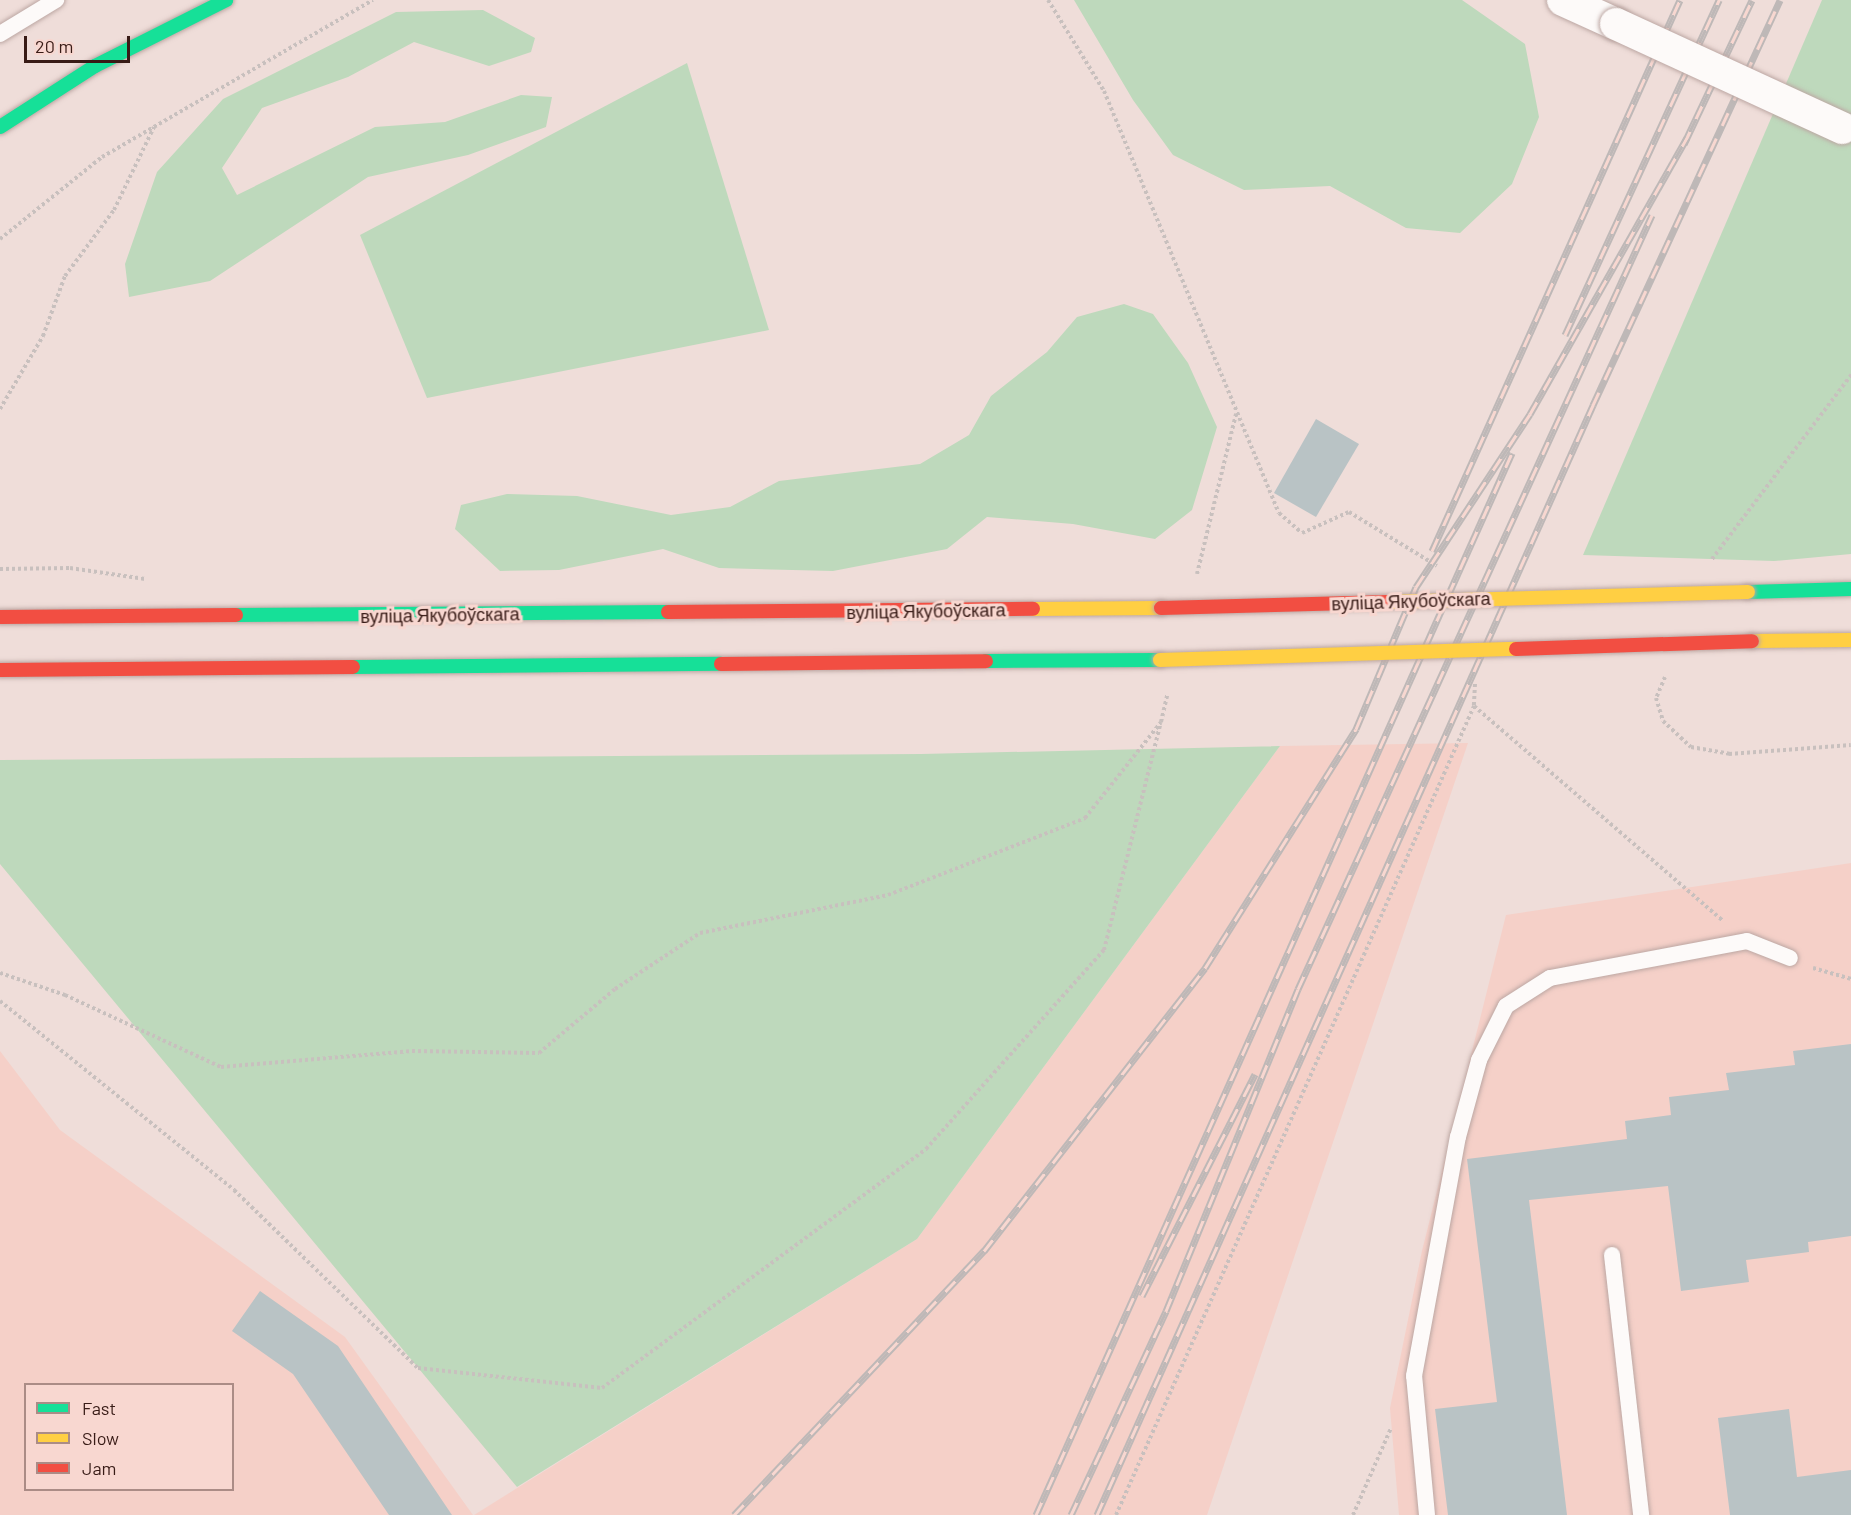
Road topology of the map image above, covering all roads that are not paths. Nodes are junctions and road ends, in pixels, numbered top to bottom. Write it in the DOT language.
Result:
graph roads {
  1 [pos="56,0"];
  2 [pos="226,0"];
  3 [pos="1563,0"];
  4 [pos="35,5"];
  5 [pos="0,34"];
  6 [pos="0,127"];
  7 [pos="1846,130"];
  8 [pos="1851,589"];
  9 [pos="0,617"];
  10 [pos="1851,640"];
  11 [pos="0,670"];
  12 [pos="1790,958"];
  13 [pos="1612,1255"];
  14 [pos="1427,1515"];
  15 [pos="1641,1515"];
  1 -- 4 [label="lane"];
  2 -- 6 [label="main road"];
  3 -- 7 [label="street, bridge"];
  4 -- 5 [label="lane"];
  8 -- 9 [label="main road, вуліца Якубоўскага, bridge"];
  10 -- 11 [label="main road, bridge"];
  12 -- 14 [label="lane"];
  13 -- 15 [label="lane"];
}
